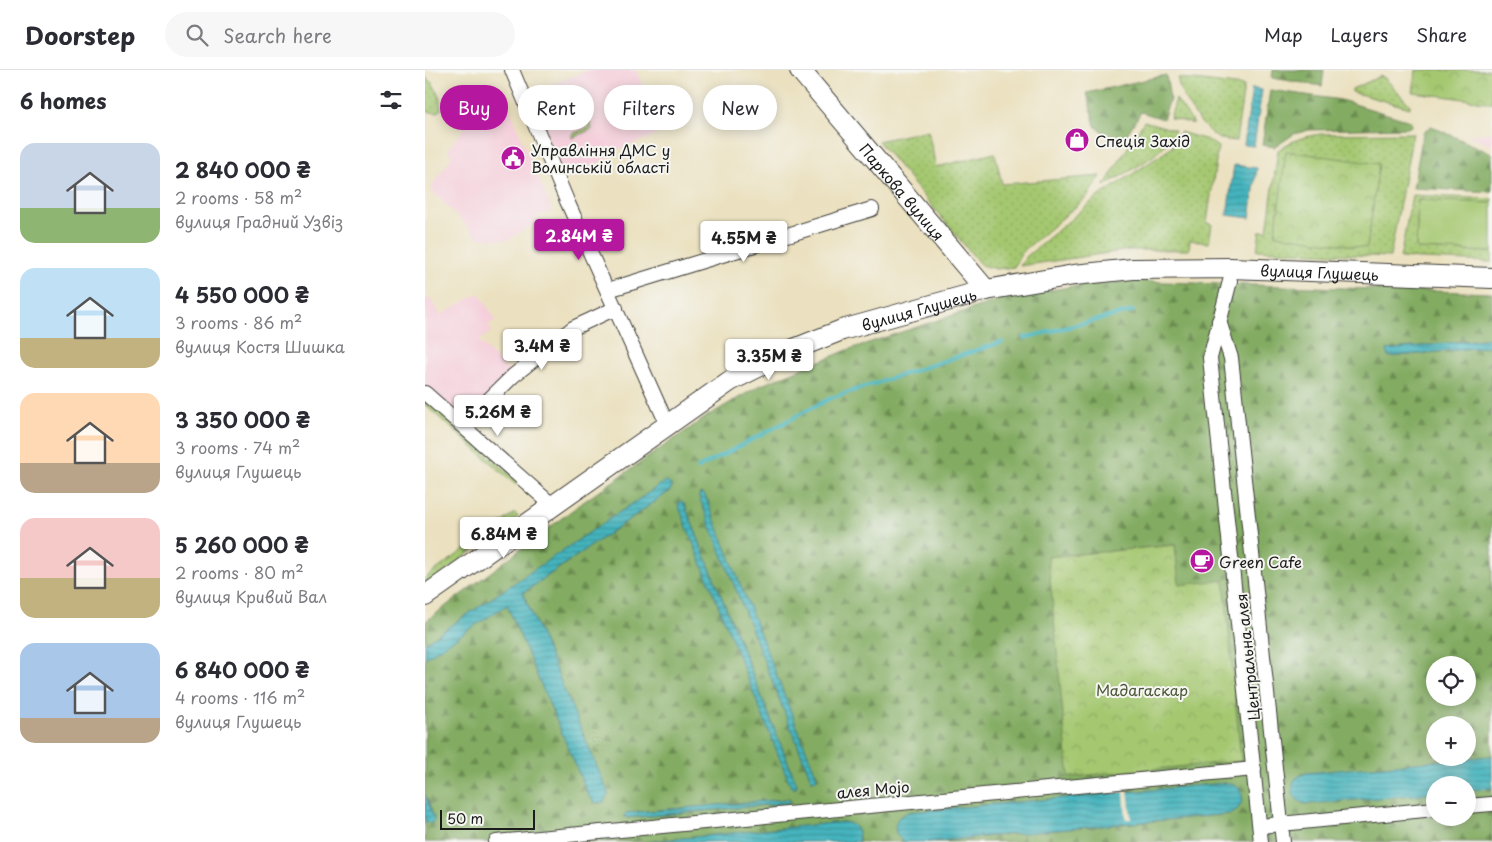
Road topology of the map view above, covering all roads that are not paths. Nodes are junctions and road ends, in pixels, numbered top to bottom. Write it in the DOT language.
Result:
graph roads {
  1 [pos="512,70"];
  2 [pos="800,70"];
  3 [pos="872,209"];
  4 [pos="1492,278"];
  5 [pos="1230,281"];
  6 [pos="608,290"];
  7 [pos="986,290"];
  8 [pos="616,308"];
  9 [pos="1218,321"];
  10 [pos="425,393"];
  11 [pos="667,424"];
  12 [pos="463,425"];
  13 [pos="552,505"];
  14 [pos="1250,540"];
  15 [pos="1230,542"];
  16 [pos="425,596"];
  17 [pos="1254,769"];
  18 [pos="1492,804"];
  19 [pos="1476,805"];
  20 [pos="1426,811"];
  21 [pos="1281,824"];
  22 [pos="1260,826"];
  23 [pos="497,842"];
  24 [pos="1261,842"];
  25 [pos="1283,842"];
  1 -- 6 [label="street"];
  2 -- 7 [label="main road, Паркова вулиця"];
  3 -- 6 [label="street"];
  4 -- 7 [label="main road, вулиця Глушець"];
  5 -- 9 [label="street, Центральна алея"];
  6 -- 8 [label="street"];
  7 -- 11 [label="main road, вулиця Глушець"];
  8 -- 11 [label="street"];
  8 -- 12 [label="street"];
  9 -- 14 [label="street, Центральна алея"];
  9 -- 15 [label="street, Центральна алея"];
  10 -- 12 [label="street"];
  11 -- 13 [label="main road, вулиця Глушець"];
  12 -- 13 [label="street"];
  13 -- 16 [label="main road, вулиця Глушець"];
  14 -- 15 [label="street"];
  14 -- 21 [label="street, Центральна алея"];
  15 -- 17 [label="street, Центральна алея"];
  17 -- 22 [label="street, Центральна алея"];
  17 -- 23 [label="street, алея Mojo"];
  18 -- 19 [label="street"];
  20 -- 21 [label="street"];
  21 -- 22 [label="street"];
  21 -- 25 [label="street, Центральна алея"];
  22 -- 24 [label="street, Центральна алея"];
}
